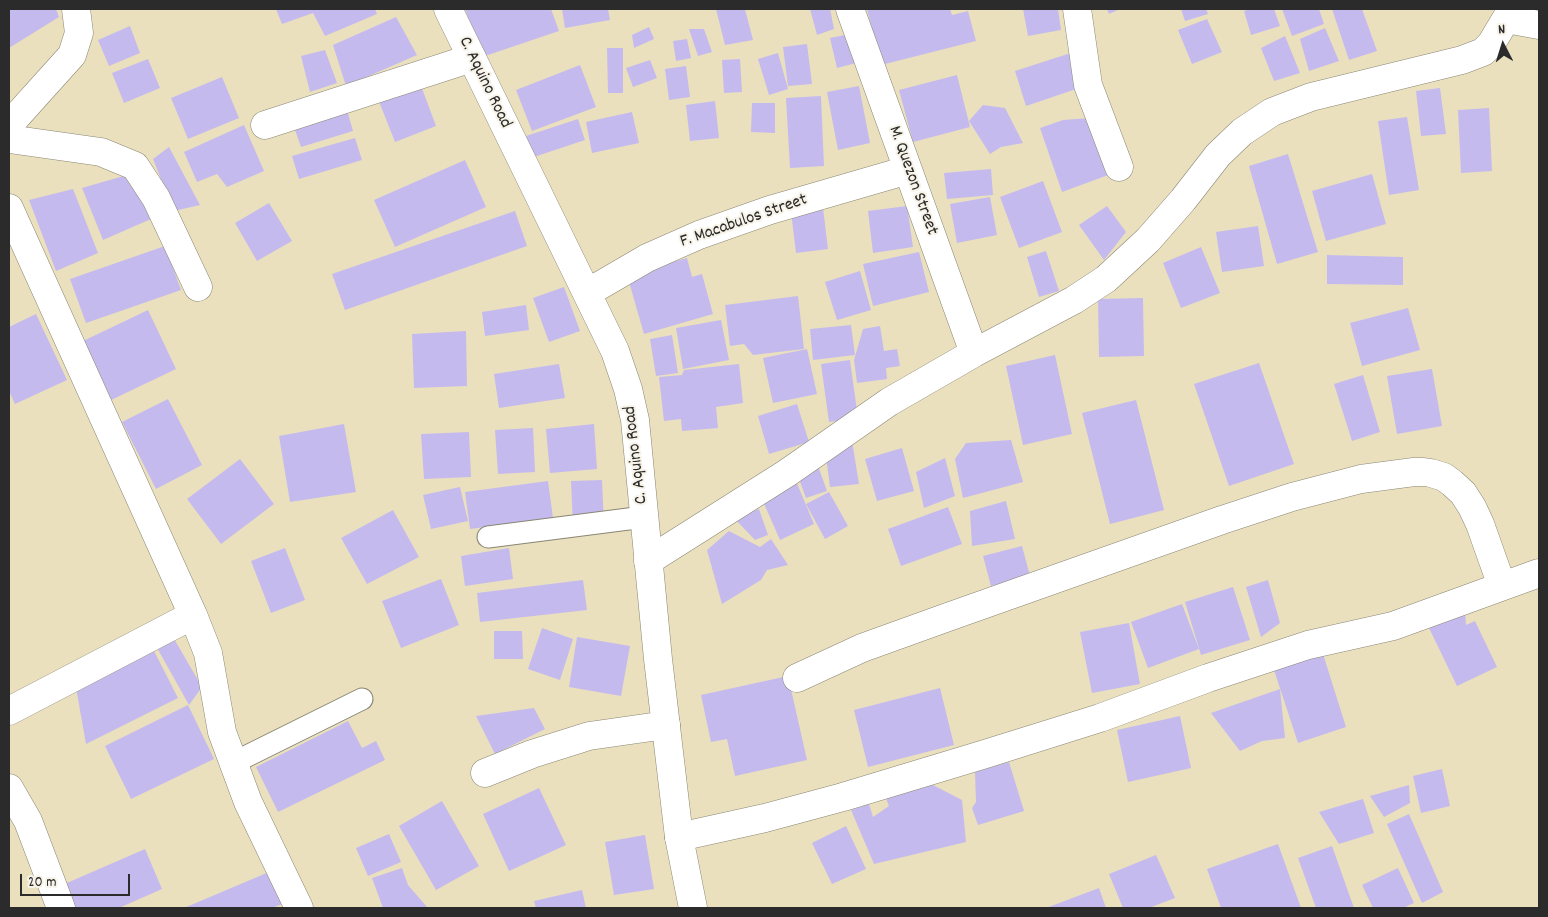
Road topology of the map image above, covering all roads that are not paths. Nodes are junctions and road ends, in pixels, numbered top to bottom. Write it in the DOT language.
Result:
graph roads {
  1 [pos="76,9"];
  2 [pos="448,9"];
  3 [pos="850,9"];
  4 [pos="1077,9"];
  5 [pos="1505,14"];
  6 [pos="1539,25"];
  7 [pos="472,58"];
  8 [pos="9,125"];
  9 [pos="265,125"];
  10 [pos="9,139"];
  11 [pos="1119,167"];
  12 [pos="908,170"];
  13 [pos="9,208"];
  14 [pos="198,287"];
  15 [pos="587,293"];
  16 [pos="974,354"];
  17 [pos="644,517"];
  18 [pos="488,537"];
  19 [pos="648,561"];
  20 [pos="1539,573"];
  21 [pos="1502,586"];
  22 [pos="193,616"];
  23 [pos="797,678"];
  24 [pos="362,699"];
  25 [pos="9,711"];
  26 [pos="666,725"];
  27 [pos="233,763"];
  28 [pos="485,773"];
  29 [pos="9,788"];
  30 [pos="679,837"];
  31 [pos="60,908"];
  32 [pos="299,908"];
  33 [pos="693,908"];
  1 -- 8 [label="street"];
  2 -- 7 [label="street, C. Aquino Road"];
  3 -- 12 [label="street, M. Quezon Street"];
  4 -- 11 [label="street"];
  5 -- 6 [label="street"];
  5 -- 16 [label="street"];
  7 -- 9 [label="street"];
  7 -- 15 [label="street, C. Aquino Road"];
  10 -- 14 [label="street"];
  12 -- 15 [label="street, F. Macabulos Street"];
  12 -- 16 [label="street, M. Quezon Street"];
  13 -- 22 [label="street"];
  15 -- 17 [label="street, C. Aquino Road"];
  16 -- 19 [label="street"];
  17 -- 18 [label="lane"];
  17 -- 19 [label="street, C. Aquino Road"];
  19 -- 26 [label="street, C. Aquino Road"];
  20 -- 21 [label="street"];
  21 -- 23 [label="street"];
  21 -- 30 [label="street"];
  22 -- 25 [label="street"];
  22 -- 27 [label="street"];
  24 -- 27 [label="lane"];
  26 -- 28 [label="street"];
  26 -- 30 [label="street, C. Aquino Road"];
  27 -- 32 [label="street"];
  29 -- 31 [label="street"];
  30 -- 33 [label="street, C. Aquino Road"];
}
